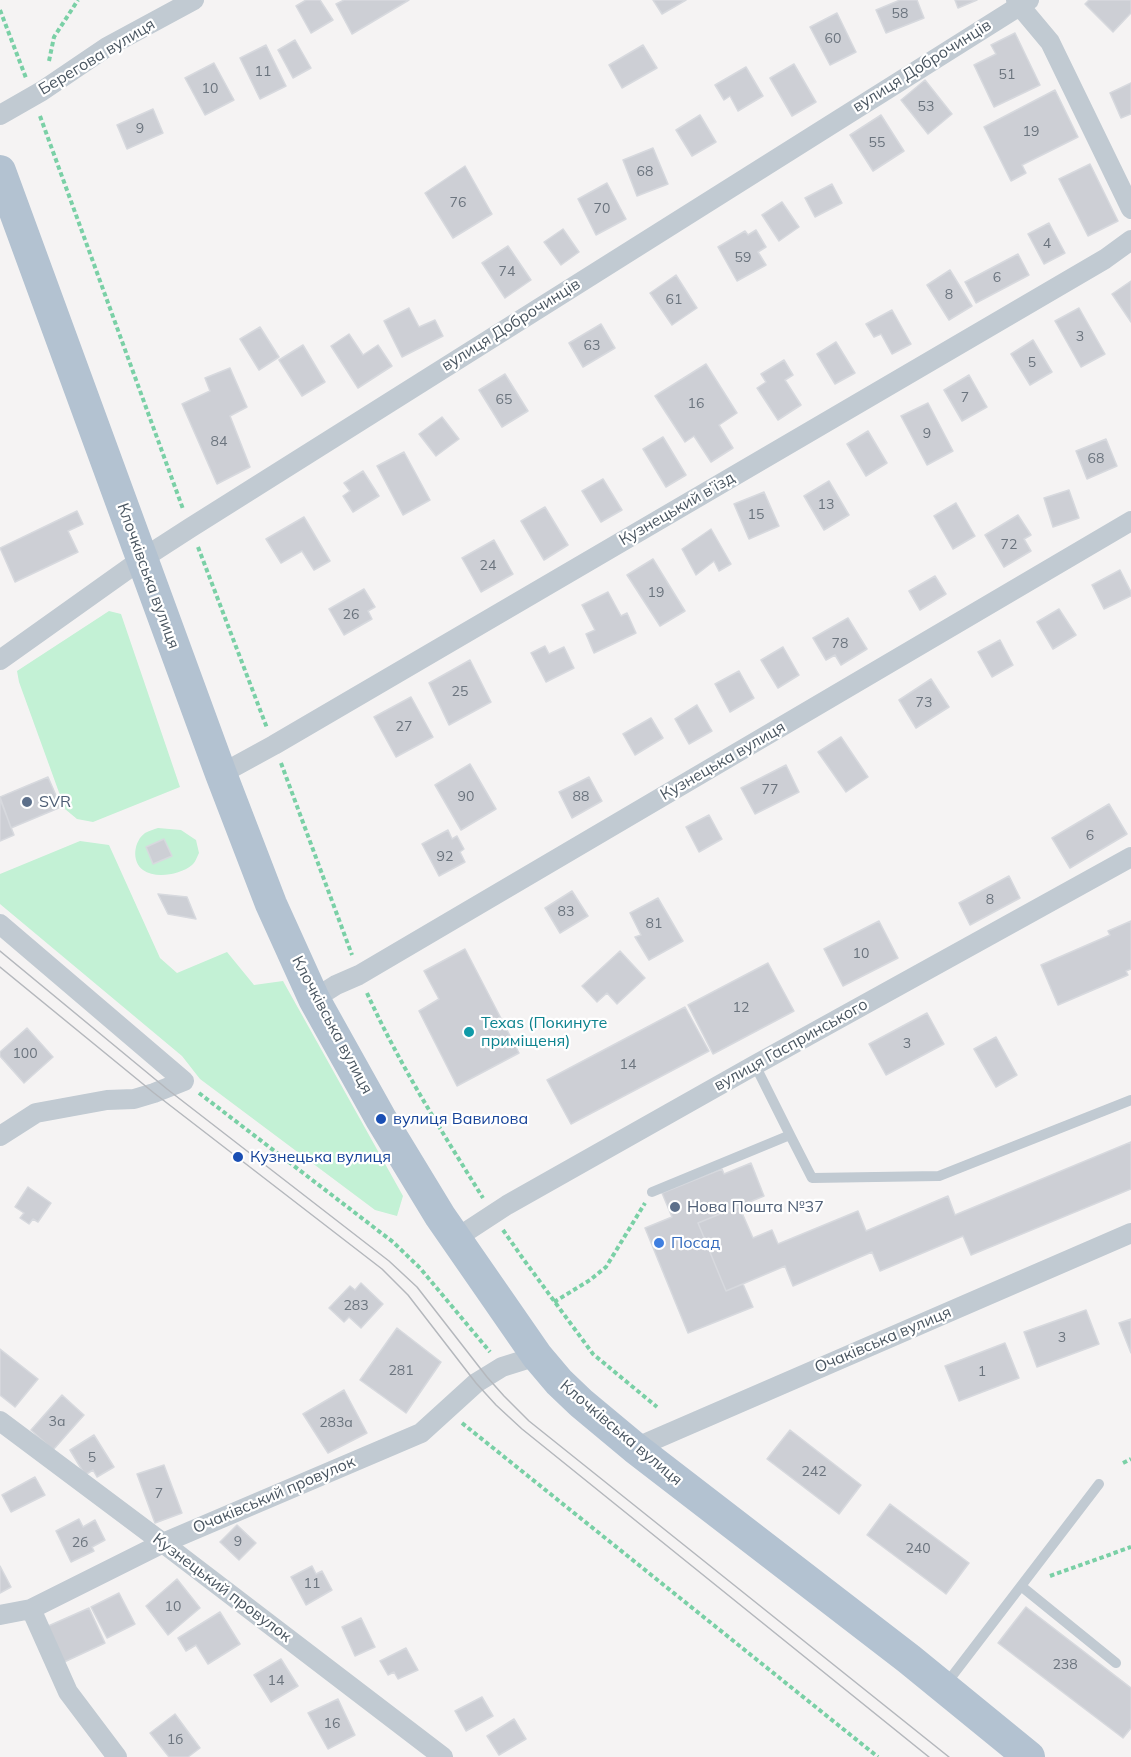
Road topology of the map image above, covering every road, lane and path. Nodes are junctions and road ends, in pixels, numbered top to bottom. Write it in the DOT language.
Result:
graph roads {
  1 [pos="78,0"];
  2 [pos="195,0"];
  3 [pos="1021,2"];
  4 [pos="0,10"];
  5 [pos="37,94"];
  6 [pos="0,115"];
  7 [pos="0,171"];
  8 [pos="1131,209"];
  9 [pos="1131,240"];
  10 [pos="1131,521"];
  11 [pos="190,528"];
  12 [pos="142,559"];
  13 [pos="0,660"];
  14 [pos="274,745"];
  15 [pos="221,774"];
  16 [pos="1131,857"];
  17 [pos="0,924"];
  18 [pos="314,999"];
  19 [pos="755,1065"];
  20 [pos="184,1081"];
  21 [pos="1131,1100"];
  22 [pos="790,1135"];
  23 [pos="0,1136"];
  24 [pos="652,1192"];
  25 [pos="503,1229"];
  26 [pos="1131,1233"];
  27 [pos="455,1239"];
  28 [pos="554,1302"];
  29 [pos="537,1356"];
  30 [pos="502,1367"];
  31 [pos="657,1407"];
  32 [pos="445,1410"];
  33 [pos="0,1421"];
  34 [pos="635,1448"];
  35 [pos="1131,1459"];
  36 [pos="1123,1463"];
  37 [pos="1099,1484"];
  38 [pos="163,1543"];
  39 [pos="1131,1547"];
  40 [pos="1021,1586"];
  41 [pos="31,1609"];
  42 [pos="0,1615"];
  43 [pos="1116,1663"];
  44 [pos="944,1687"];
  45 [pos="117,1757"];
  46 [pos="444,1757"];
  47 [pos="878,1757"];
  48 [pos="1029,1757"];
  1 -- 5 [label="path"];
  2 -- 5 [label="street, Берегова вулиця"];
  3 -- 8 [label="street"];
  3 -- 11 [label="street, вулиця Доброчинців"];
  4 -- 5 [label="path"];
  5 -- 6 [label="street, Берегова вулиця"];
  5 -- 11 [label="path"];
  7 -- 12 [label="main road, Клочківська вулиця"];
  9 -- 14 [label="street, Кузнецький в’їзд"];
  10 -- 18 [label="street, Кузнецька вулиця"];
  11 -- 12 [label="street, вулиця Доброчинців"];
  11 -- 14 [label="path"];
  12 -- 13 [label="street, вулиця Доброчинців"];
  12 -- 15 [label="main road, Клочківська вулиця"];
  14 -- 15 [label="street, Кузнецький в’їзд"];
  15 -- 18 [label="main road, Клочківська вулиця"];
  16 -- 19 [label="street, вулиця Гаспринського"];
  17 -- 20 [label="street"];
  18 -- 27 [label="main road, Клочківська вулиця"];
  19 -- 22 [label="lane"];
  19 -- 27 [label="street, вулиця Гаспринського"];
  20 -- 23 [label="street"];
  20 -- 30 [label="path"];
  21 -- 22 [label="lane"];
  22 -- 24 [label="lane"];
  24 -- 28 [label="path"];
  25 -- 28 [label="path"];
  26 -- 34 [label="street, Очаківська вулиця"];
  27 -- 29 [label="main road, Клочківська вулиця"];
  28 -- 31 [label="path"];
  29 -- 30 [label="street, Очаківський провулок"];
  29 -- 34 [label="main road, Клочківська вулиця"];
  30 -- 32 [label="street, Очаківський провулок"];
  32 -- 38 [label="street, Очаківський провулок"];
  32 -- 47 [label="path"];
  33 -- 38 [label="street, Кузнецький провулок"];
  34 -- 44 [label="main road, Клочківська вулиця"];
  35 -- 36 [label="path"];
  37 -- 40 [label="lane"];
  38 -- 41 [label="street, Очаківський провулок"];
  38 -- 46 [label="street, Кузнецький провулок"];
  39 -- 40 [label="path"];
  40 -- 43 [label="lane"];
  40 -- 44 [label="lane"];
  41 -- 42 [label="street, Очаківський провулок"];
  41 -- 45 [label="street"];
  44 -- 48 [label="main road, Клочківська вулиця"];
}
